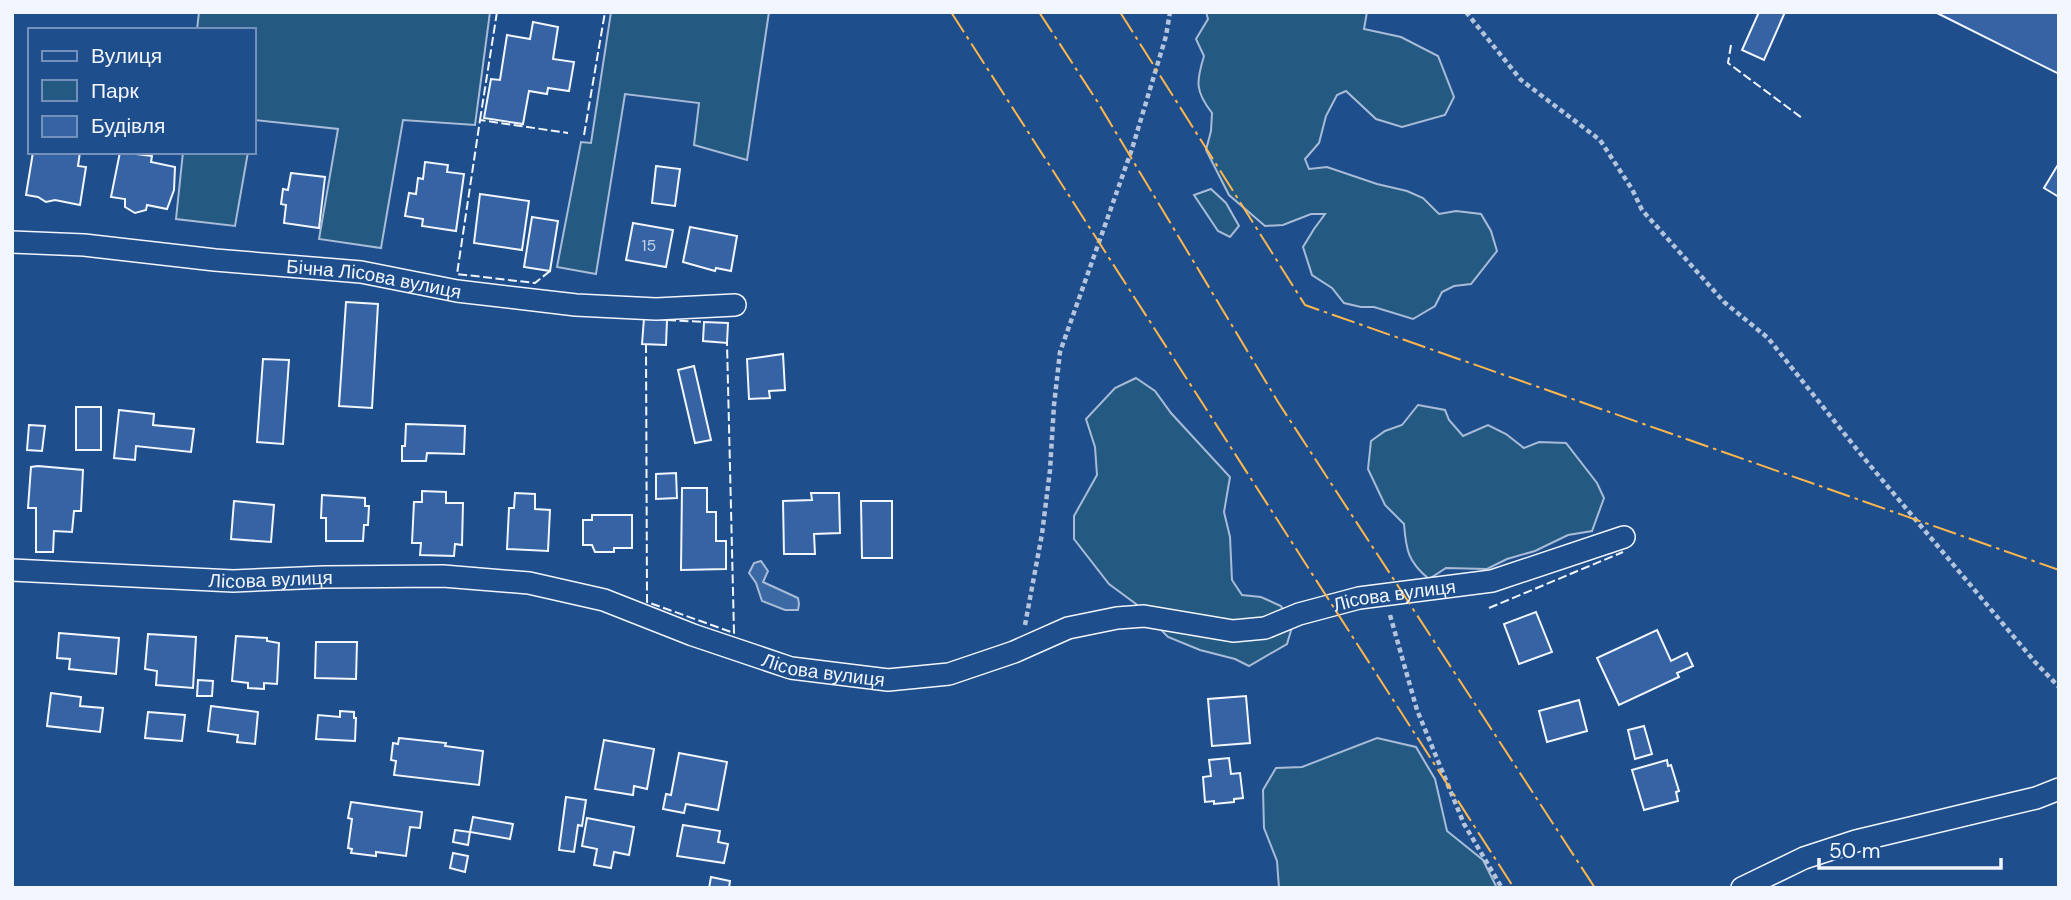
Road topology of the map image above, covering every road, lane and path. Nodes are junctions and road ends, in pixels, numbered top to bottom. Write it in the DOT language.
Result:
graph roads {
  1 [pos="1170,12"];
  2 [pos="1466,12"];
  3 [pos="12,242"];
  4 [pos="735,305"];
  5 [pos="1624,537"];
  6 [pos="12,570"];
  7 [pos="1384,595"];
  8 [pos="1025,647"];
  9 [pos="2059,687"];
  10 [pos="2059,789"];
  11 [pos="1502,888"];
  12 [pos="1742,888"];
  1 -- 8 [label="path"];
  2 -- 9 [label="path"];
  3 -- 4 [label="street, Бічна Лісова вулиця"];
  5 -- 7 [label="street, Лісова вулиця"];
  6 -- 8 [label="street, Лісова вулиця"];
  7 -- 8 [label="street, Лісова вулиця"];
  7 -- 11 [label="path"];
  10 -- 12 [label="street"];
}
